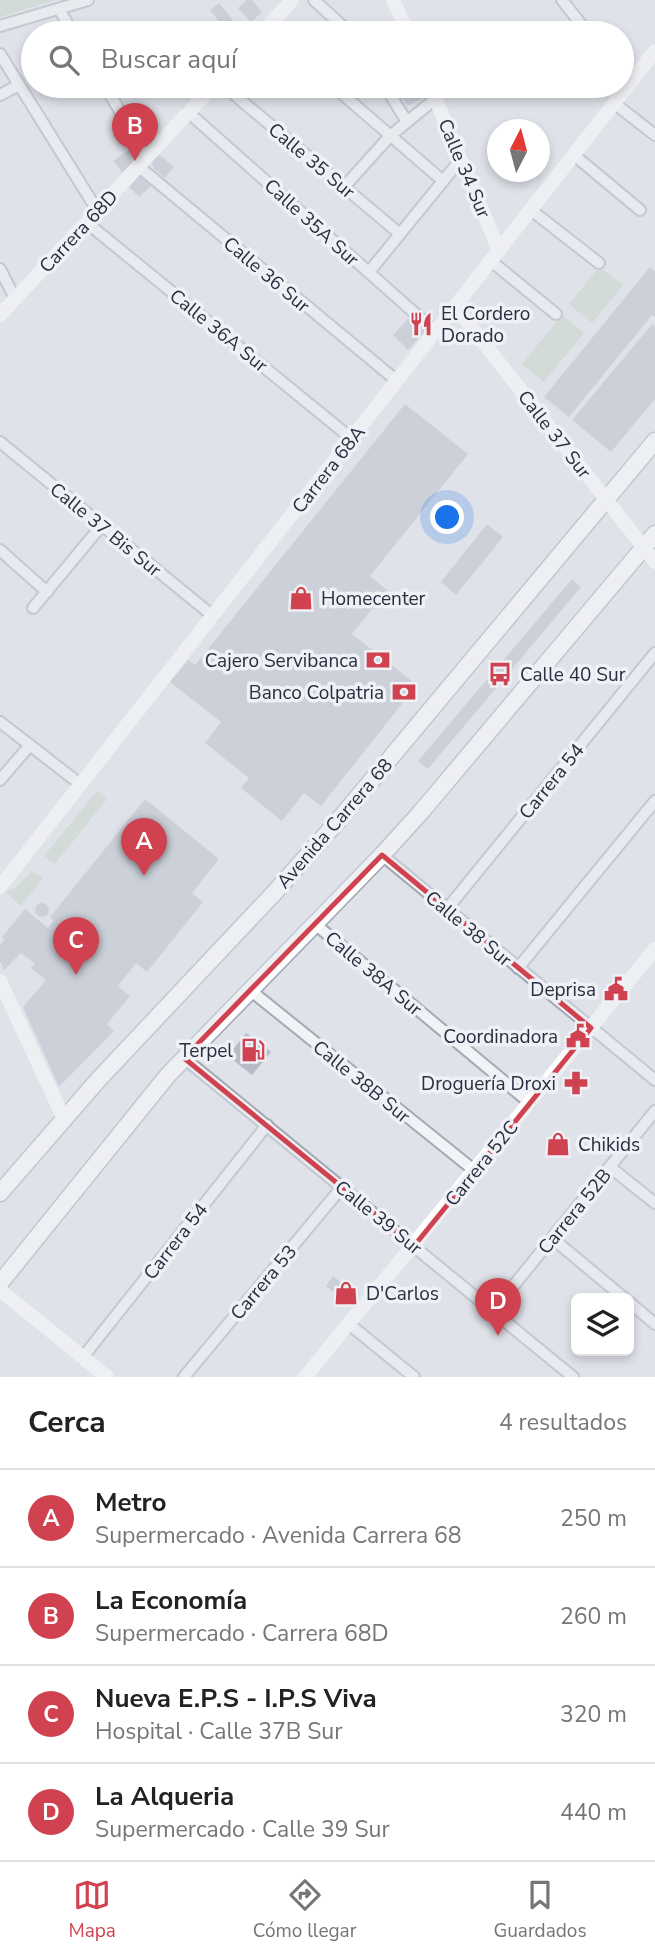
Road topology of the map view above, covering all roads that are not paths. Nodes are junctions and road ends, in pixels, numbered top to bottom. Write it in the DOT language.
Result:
graph roads {
  1 [pos="88,0"];
  2 [pos="292,0"];
  3 [pos="314,0"];
  4 [pos="393,0"];
  5 [pos="562,0"];
  6 [pos="59,9"];
  7 [pos="66,21"];
  8 [pos="275,21"];
  9 [pos="337,21"];
  10 [pos="403,21"];
  11 [pos="579,21"];
  12 [pos="0,26"];
  13 [pos="655,51"];
  14 [pos="0,54"];
  15 [pos="634,72"];
  16 [pos="19,85"];
  17 [pos="21,88"];
  18 [pos="0,95"];
  19 [pos="27,98"];
  20 [pos="110,98"];
  21 [pos="201,98"];
  22 [pos="238,98"];
  23 [pos="347,98"];
  24 [pos="392,98"];
  25 [pos="428,98"];
  26 [pos="436,98"];
  27 [pos="616,98"];
  28 [pos="614,103"];
  29 [pos="188,112"];
  30 [pos="407,122"];
  31 [pos="655,135"];
  32 [pos="390,136"];
  33 [pos="574,155"];
  34 [pos="461,159"];
  35 [pos="142,161"];
  36 [pos="443,181"];
  37 [pos="344,187"];
  38 [pos="640,209"];
  39 [pos="97,210"];
  40 [pos="531,210"];
  41 [pos="86,222"];
  42 [pos="400,234"];
  43 [pos="495,256"];
  44 [pos="599,263"];
  45 [pos="0,269"];
  46 [pos="369,272"];
  47 [pos="15,298"];
  48 [pos="455,306"];
  49 [pos="556,314"];
  50 [pos="0,315"];
  51 [pos="436,332"];
  52 [pos="397,381"];
  53 [pos="352,439"];
  54 [pos="655,441"];
  55 [pos="0,442"];
  56 [pos="607,500"];
  57 [pos="102,525"];
  58 [pos="655,534"];
  59 [pos="644,548"];
  60 [pos="0,550"];
  61 [pos="655,562"];
  62 [pos="47,592"];
  63 [pos="33,608"];
  64 [pos="213,616"];
  65 [pos="655,653"];
  66 [pos="0,722"];
  67 [pos="30,745"];
  68 [pos="0,780"];
  69 [pos="80,784"];
  70 [pos="655,801"];
  71 [pos="382,855"];
  72 [pos="0,887"];
  73 [pos="447,909"];
  74 [pos="315,924"];
  75 [pos="655,949"];
  76 [pos="518,968"];
  77 [pos="0,981"];
  78 [pos="250,990"];
  79 [pos="591,1028"];
  80 [pos="184,1058"];
  81 [pos="655,1080"];
  82 [pos="530,1103"];
  83 [pos="655,1111"];
  84 [pos="64,1119"];
  85 [pos="267,1125"];
  86 [pos="610,1167"];
  87 [pos="475,1171"];
  88 [pos="342,1186"];
  89 [pos="0,1193"];
  90 [pos="655,1203"];
  91 [pos="552,1238"];
  92 [pos="414,1246"];
  93 [pos="0,1283"];
  94 [pos="0,1290"];
  95 [pos="618,1293"];
  96 [pos="634,1306"];
  97 [pos="493,1311"];
  98 [pos="349,1324"];
  99 [pos="655,1324"];
  100 [pos="83,1357"];
  101 [pos="107,1377"];
  102 [pos="184,1377"];
  103 [pos="305,1377"];
  104 [pos="414,1377"];
  105 [pos="573,1377"];
  1 -- 6 [label="street"];
  2 -- 8 [label="street"];
  3 -- 9 [label="street"];
  4 -- 10 [label="street"];
  5 -- 11 [label="street"];
  6 -- 7 [label="street"];
  6 -- 12 [label="street"];
  13 -- 15 [label="street, Carrera 68A"];
  14 -- 16 [label="street"];
  16 -- 17 [label="street"];
  16 -- 18 [label="street"];
  19 -- 39 [label="street"];
  20 -- 35 [label="street, Calle 36 Sur"];
  21 -- 29 [label="street, Carrera 68D"];
  22 -- 37 [label="street, Calle 35 Sur"];
  23 -- 32 [label="street"];
  24 -- 30 [label="street"];
  25 -- 30 [label="street"];
  26 -- 34 [label="street, Calle 34 Sur"];
  27 -- 28 [label="street, Carrera 68A"];
  28 -- 31 [label="street"];
  28 -- 33 [label="street, Carrera 68A"];
  29 -- 35 [label="street, Carrera 68D"];
  29 -- 46 [label="street, Calle 35A Sur"];
  30 -- 32 [label="street"];
  32 -- 36 [label="street"];
  32 -- 37 [label="street"];
  33 -- 38 [label="street"];
  33 -- 40 [label="street, Carrera 68A"];
  34 -- 36 [label="street"];
  34 -- 43 [label="street, Calle 34 Sur"];
  35 -- 39 [label="street, Carrera 68D"];
  35 -- 52 [label="street, Calle 36 Sur"];
  36 -- 42 [label="street"];
  37 -- 42 [label="street, Calle 35 Sur"];
  39 -- 41 [label="street, Carrera 68D"];
  40 -- 43 [label="street, Carrera 68A"];
  40 -- 44 [label="street"];
  41 -- 47 [label="street, Carrera 68D"];
  41 -- 53 [label="street, Calle 36A Sur"];
  42 -- 46 [label="street"];
  43 -- 48 [label="street, Carrera 68A"];
  43 -- 49 [label="street"];
  45 -- 47 [label="street"];
  46 -- 51 [label="street, Calle 35A Sur"];
  47 -- 50 [label="street, Carrera 68D"];
  48 -- 51 [label="street, Carrera 68A"];
  48 -- 56 [label="street, Calle 37 Sur"];
  51 -- 52 [label="street, Carrera 68A"];
  52 -- 53 [label="street, Carrera 68A"];
  53 -- 64 [label="street, Carrera 68A"];
  54 -- 56 [label="main road, Avenida Carrera 68"];
  55 -- 57 [label="street, Calle 37 Bis Sur"];
  56 -- 59 [label="street, Calle 37 Sur"];
  56 -- 84 [label="main road, Avenida Carrera 68"];
  57 -- 62 [label="street"];
  57 -- 64 [label="street, Calle 37 Bis Sur"];
  58 -- 59 [label="main road"];
  59 -- 61 [label="street, Calle 37 Sur"];
  59 -- 71 [label="main road"];
  60 -- 62 [label="street"];
  62 -- 63 [label="street"];
  64 -- 69 [label="street, Carrera 68A"];
  65 -- 73 [label="street, Carrera 54"];
  66 -- 67 [label="street"];
  67 -- 68 [label="street"];
  67 -- 69 [label="street"];
  69 -- 72 [label="street, Carrera 68A"];
  70 -- 76 [label="street"];
  71 -- 73 [label="street, Calle 38 Sur"];
  71 -- 74 [label="main road"];
  73 -- 76 [label="street, Calle 38 Sur"];
  74 -- 78 [label="main road"];
  74 -- 82 [label="street, Calle 38A Sur"];
  75 -- 79 [label="street, Carrera 52C"];
  76 -- 79 [label="street, Calle 38 Sur"];
  77 -- 84 [label="street"];
  78 -- 80 [label="main road"];
  78 -- 87 [label="street, Calle 38B Sur"];
  79 -- 81 [label="street, Calle 38 Sur"];
  79 -- 82 [label="street, Carrera 52C"];
  80 -- 85 [label="street, Calle 39 Sur"];
  80 -- 93 [label="main road"];
  82 -- 87 [label="street, Carrera 52C"];
  83 -- 86 [label="street, Carrera 52B"];
  84 -- 89 [label="main road, Avenida Carrera 68"];
  85 -- 88 [label="street, Calle 39 Sur"];
  85 -- 100 [label="street, Carrera 54"];
  86 -- 90 [label="street"];
  86 -- 91 [label="street, Carrera 52B"];
  87 -- 92 [label="street, Carrera 52C"];
  88 -- 92 [label="street, Calle 39 Sur"];
  88 -- 102 [label="street, Carrera 53"];
  91 -- 95 [label="street"];
  91 -- 97 [label="street, Carrera 52B"];
  92 -- 97 [label="street, Calle 39 Sur"];
  92 -- 98 [label="street, Carrera 52C"];
  94 -- 100 [label="street"];
  96 -- 99 [label="street"];
  97 -- 105 [label="street, Calle 39 Sur"];
  98 -- 103 [label="street, Carrera 52C"];
  98 -- 104 [label="street"];
  100 -- 101 [label="street"];
}
